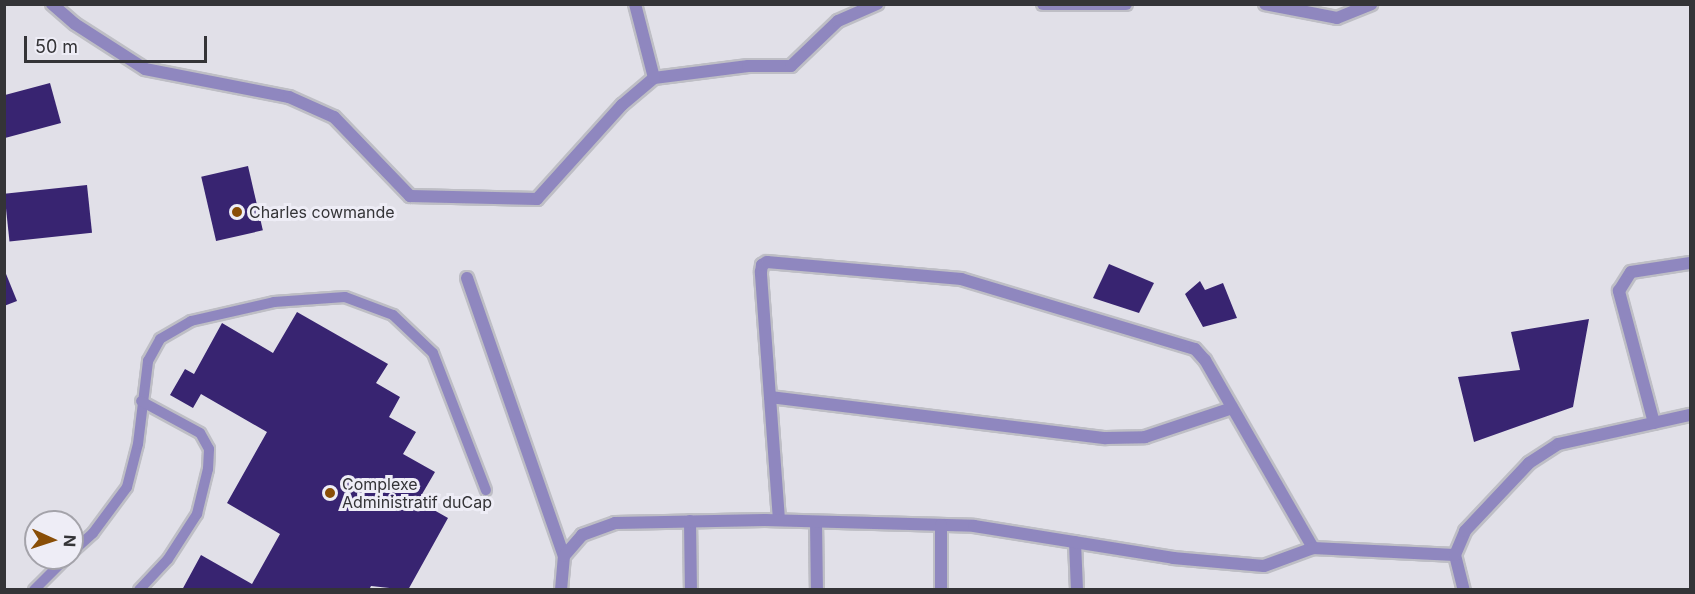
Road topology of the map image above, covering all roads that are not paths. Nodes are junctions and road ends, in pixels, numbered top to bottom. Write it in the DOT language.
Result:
graph roads {
  1 [pos="52,4"];
  2 [pos="635,4"];
  3 [pos="877,4"];
  4 [pos="1043,4"];
  5 [pos="1126,4"];
  6 [pos="1265,4"];
  7 [pos="1371,4"];
  8 [pos="654,78"];
  9 [pos="1690,263"];
  10 [pos="467,279"];
  11 [pos="770,398"];
  12 [pos="141,401"];
  13 [pos="1232,408"];
  14 [pos="1690,415"];
  15 [pos="1654,423"];
  16 [pos="486,490"];
  17 [pos="779,520"];
  18 [pos="690,521"];
  19 [pos="816,522"];
  20 [pos="941,525"];
  21 [pos="84,541"];
  22 [pos="1075,542"];
  23 [pos="1313,548"];
  24 [pos="1455,555"];
  25 [pos="564,556"];
  26 [pos="54,570"];
  27 [pos="34,590"];
  28 [pos="139,590"];
  29 [pos="561,590"];
  30 [pos="691,590"];
  31 [pos="817,590"];
  32 [pos="941,590"];
  33 [pos="1077,590"];
  34 [pos="1464,590"];
  1 -- 8 [label="street"];
  2 -- 8 [label="street"];
  3 -- 8 [label="street"];
  4 -- 5 [label="street"];
  6 -- 7 [label="street"];
  9 -- 15 [label="street"];
  10 -- 25 [label="street"];
  11 -- 13 [label="street"];
  11 -- 13 [label="street"];
  11 -- 17 [label="street"];
  12 -- 16 [label="lane"];
  12 -- 21 [label="lane"];
  12 -- 28 [label="lane"];
  13 -- 23 [label="street"];
  14 -- 15 [label="street"];
  15 -- 24 [label="street"];
  17 -- 18 [label="street"];
  17 -- 19 [label="street"];
  18 -- 25 [label="street"];
  18 -- 30 [label="street"];
  19 -- 20 [label="street"];
  19 -- 31 [label="street"];
  20 -- 22 [label="street"];
  20 -- 32 [label="street"];
  22 -- 23 [label="street"];
  22 -- 33 [label="street"];
  23 -- 24 [label="street"];
  24 -- 34 [label="street"];
  25 -- 29 [label="street"];
  26 -- 27 [label="lane"];
}
